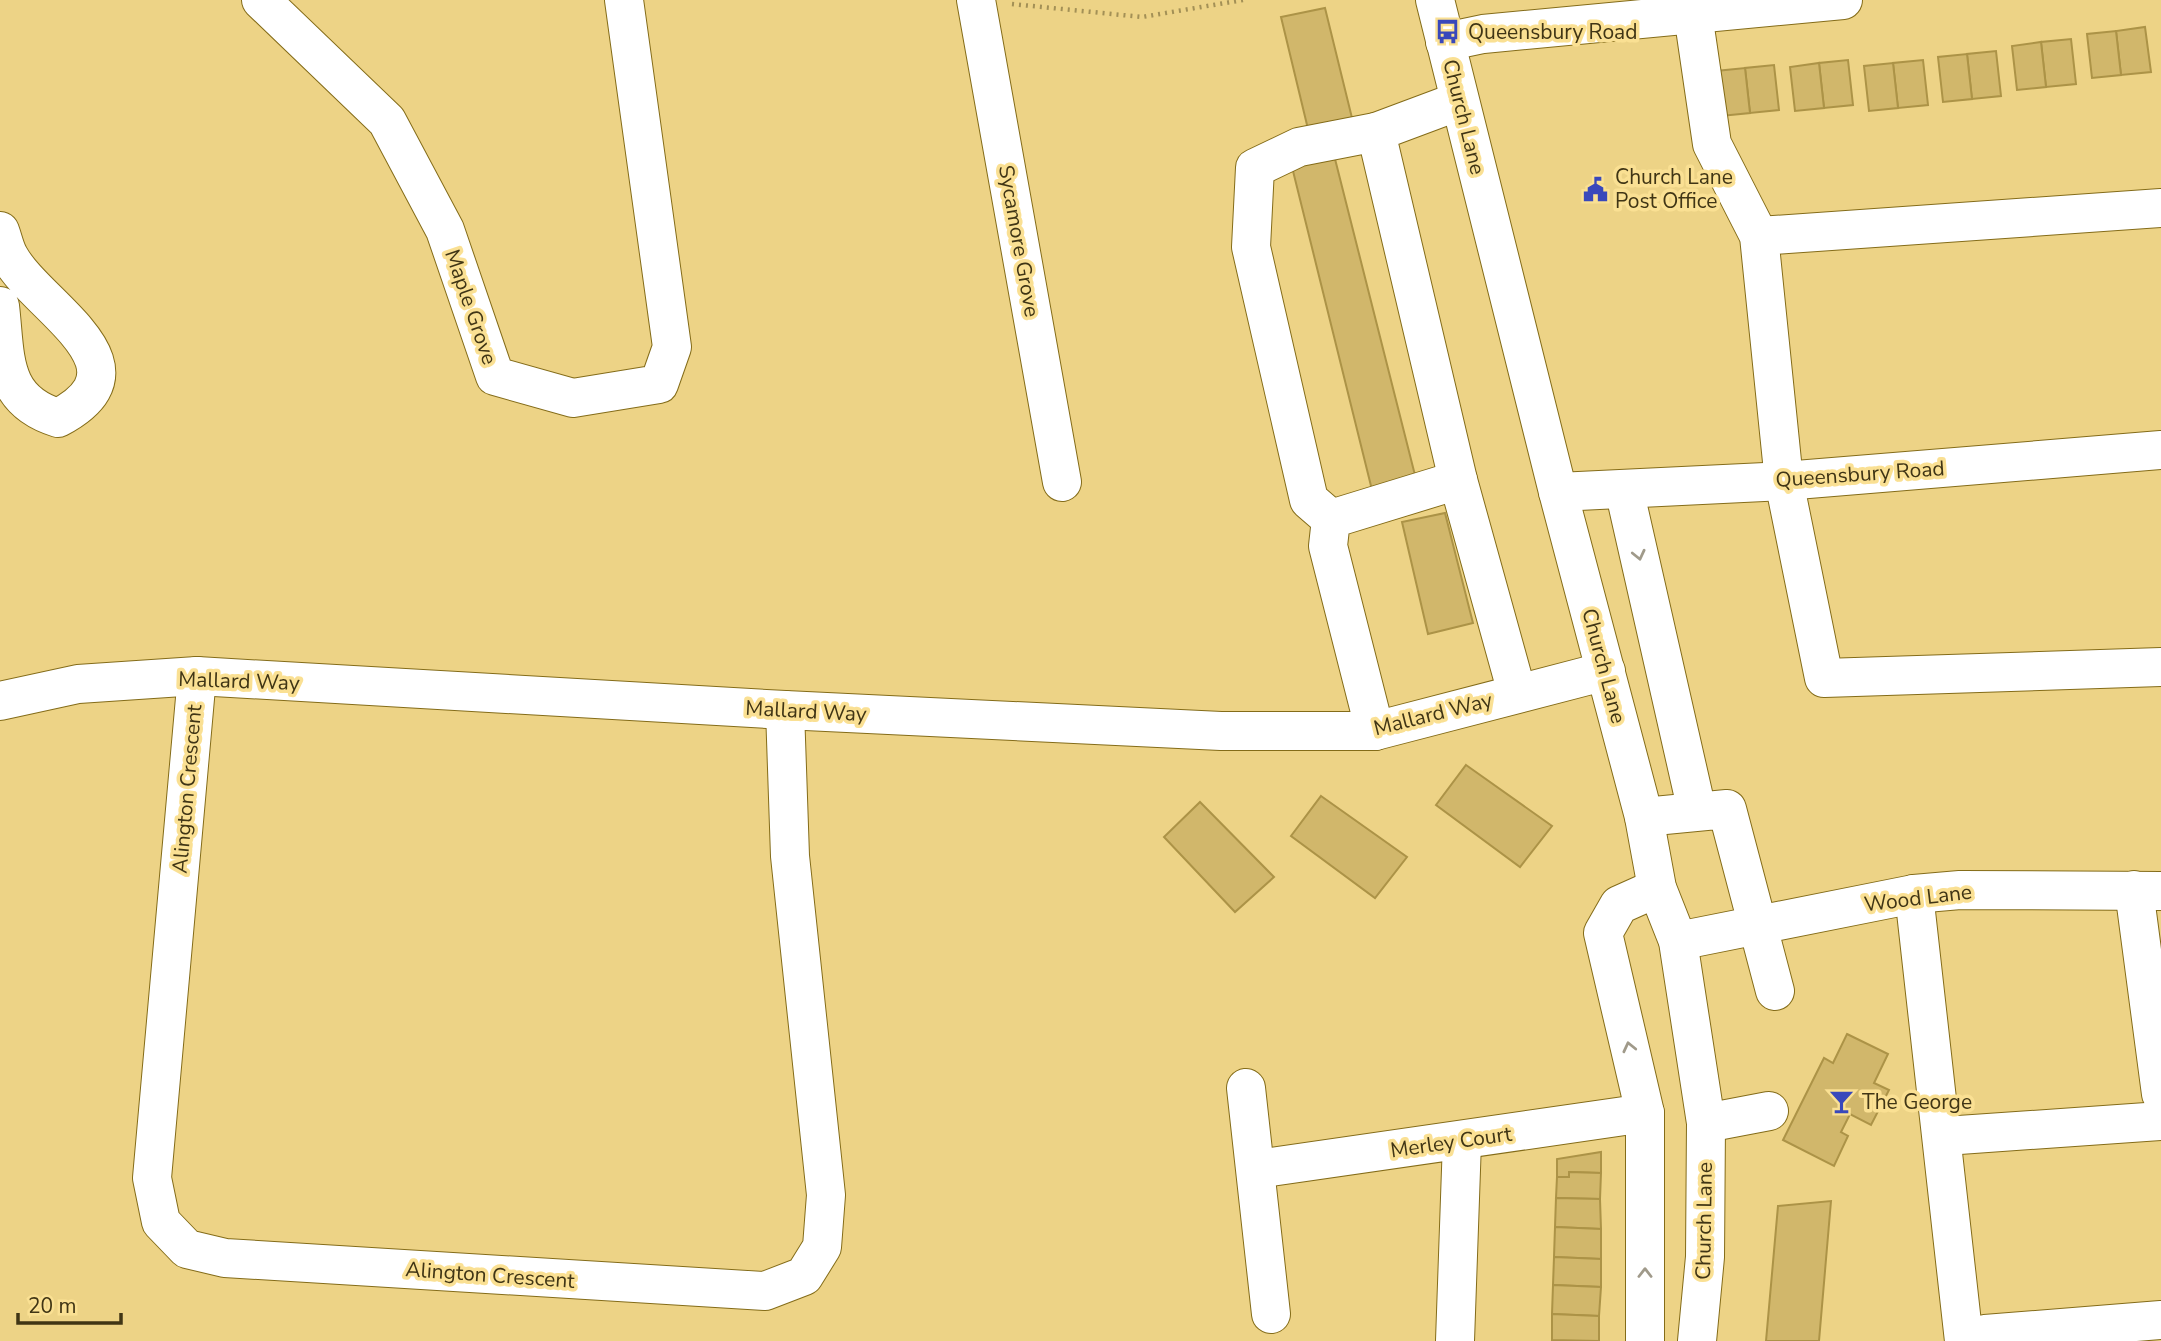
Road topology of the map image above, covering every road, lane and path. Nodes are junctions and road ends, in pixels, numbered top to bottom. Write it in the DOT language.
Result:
graph roads {
  1 [pos="261,0"];
  2 [pos="624,0"];
  3 [pos="976,0"];
  4 [pos="1243,0"];
  5 [pos="1435,0"];
  6 [pos="1843,0"];
  7 [pos="1689,7"];
  8 [pos="1446,42"];
  9 [pos="1459,101"];
  10 [pos="1376,132"];
  11 [pos="2161,208"];
  12 [pos="0,231"];
  13 [pos="1759,236"];
  14 [pos="0,306"];
  15 [pos="2161,450"];
  16 [pos="1458,480"];
  17 [pos="1784,481"];
  18 [pos="1062,482"];
  19 [pos="1624,489"];
  20 [pos="1558,492"];
  21 [pos="1331,520"];
  22 [pos="2161,667"];
  23 [pos="1606,671"];
  24 [pos="197,676"];
  25 [pos="1517,693"];
  26 [pos="0,701"];
  27 [pos="785,710"];
  28 [pos="1375,731"];
  29 [pos="1697,811"];
  30 [pos="1644,817"];
  31 [pos="1657,888"];
  32 [pos="2148,890"];
  33 [pos="1914,894"];
  34 [pos="1756,924"];
  35 [pos="1678,941"];
  36 [pos="1775,991"];
  37 [pos="1949,1038"];
  38 [pos="1246,1088"];
  39 [pos="2161,1094"];
  40 [pos="1769,1111"];
  41 [pos="1645,1113"];
  42 [pos="2161,1121"];
  43 [pos="1706,1123"];
  44 [pos="1959,1135"];
  45 [pos="1462,1141"];
  46 [pos="1257,1169"];
  47 [pos="1964,1197"];
  48 [pos="1977,1280"];
  49 [pos="1271,1314"];
  50 [pos="2161,1320"];
  51 [pos="1978,1339"];
  52 [pos="1455,1341"];
  53 [pos="1645,1341"];
  54 [pos="1697,1341"];
  1 -- 2 [label="street, Maple Grove"];
  3 -- 4 [label="path"];
  3 -- 18 [label="street, Sycamore Grove"];
  5 -- 8 [label="street, Church Lane"];
  6 -- 7 [label="street"];
  7 -- 8 [label="street"];
  7 -- 13 [label="street"];
  8 -- 9 [label="street, Church Lane"];
  9 -- 10 [label="street"];
  9 -- 20 [label="street, Church Lane"];
  10 -- 16 [label="street"];
  10 -- 21 [label="street"];
  11 -- 13 [label="street"];
  12 -- 14 [label="street"];
  13 -- 17 [label="street"];
  15 -- 17 [label="street, Queensbury Road"];
  16 -- 21 [label="street"];
  16 -- 25 [label="street"];
  17 -- 19 [label="street, Queensbury Road"];
  17 -- 22 [label="street"];
  19 -- 20 [label="street, Queensbury Road"];
  19 -- 29 [label="street, one-way"];
  20 -- 23 [label="street, Church Lane"];
  21 -- 28 [label="street"];
  23 -- 25 [label="street, Mallard Way"];
  23 -- 30 [label="street, Church Lane"];
  24 -- 26 [label="street, Mallard Way"];
  24 -- 27 [label="street, Mallard Way"];
  24 -- 27 [label="street, Alington Crescent"];
  25 -- 28 [label="street, Mallard Way"];
  27 -- 28 [label="street, Mallard Way"];
  29 -- 30 [label="street"];
  29 -- 34 [label="street"];
  30 -- 31 [label="street, Church Lane"];
  31 -- 35 [label="street, Church Lane"];
  41 -- 31 [label="street, one-way"];
  32 -- 33 [label="street, Wood Lane"];
  32 -- 39 [label="street"];
  33 -- 34 [label="street, Wood Lane"];
  33 -- 51 [label="street"];
  34 -- 35 [label="street, Wood Lane"];
  34 -- 36 [label="street"];
  35 -- 43 [label="street, Church Lane"];
  37 -- 44 [label="street"];
  38 -- 46 [label="street"];
  40 -- 43 [label="street"];
  41 -- 45 [label="street, Merley Court"];
  53 -- 41 [label="street, one-way"];
  42 -- 44 [label="street"];
  43 -- 54 [label="street, Church Lane"];
  44 -- 47 [label="street"];
  45 -- 46 [label="street, Merley Court"];
  45 -- 52 [label="street"];
  46 -- 49 [label="street"];
  48 -- 51 [label="street"];
  50 -- 51 [label="street"];
}
